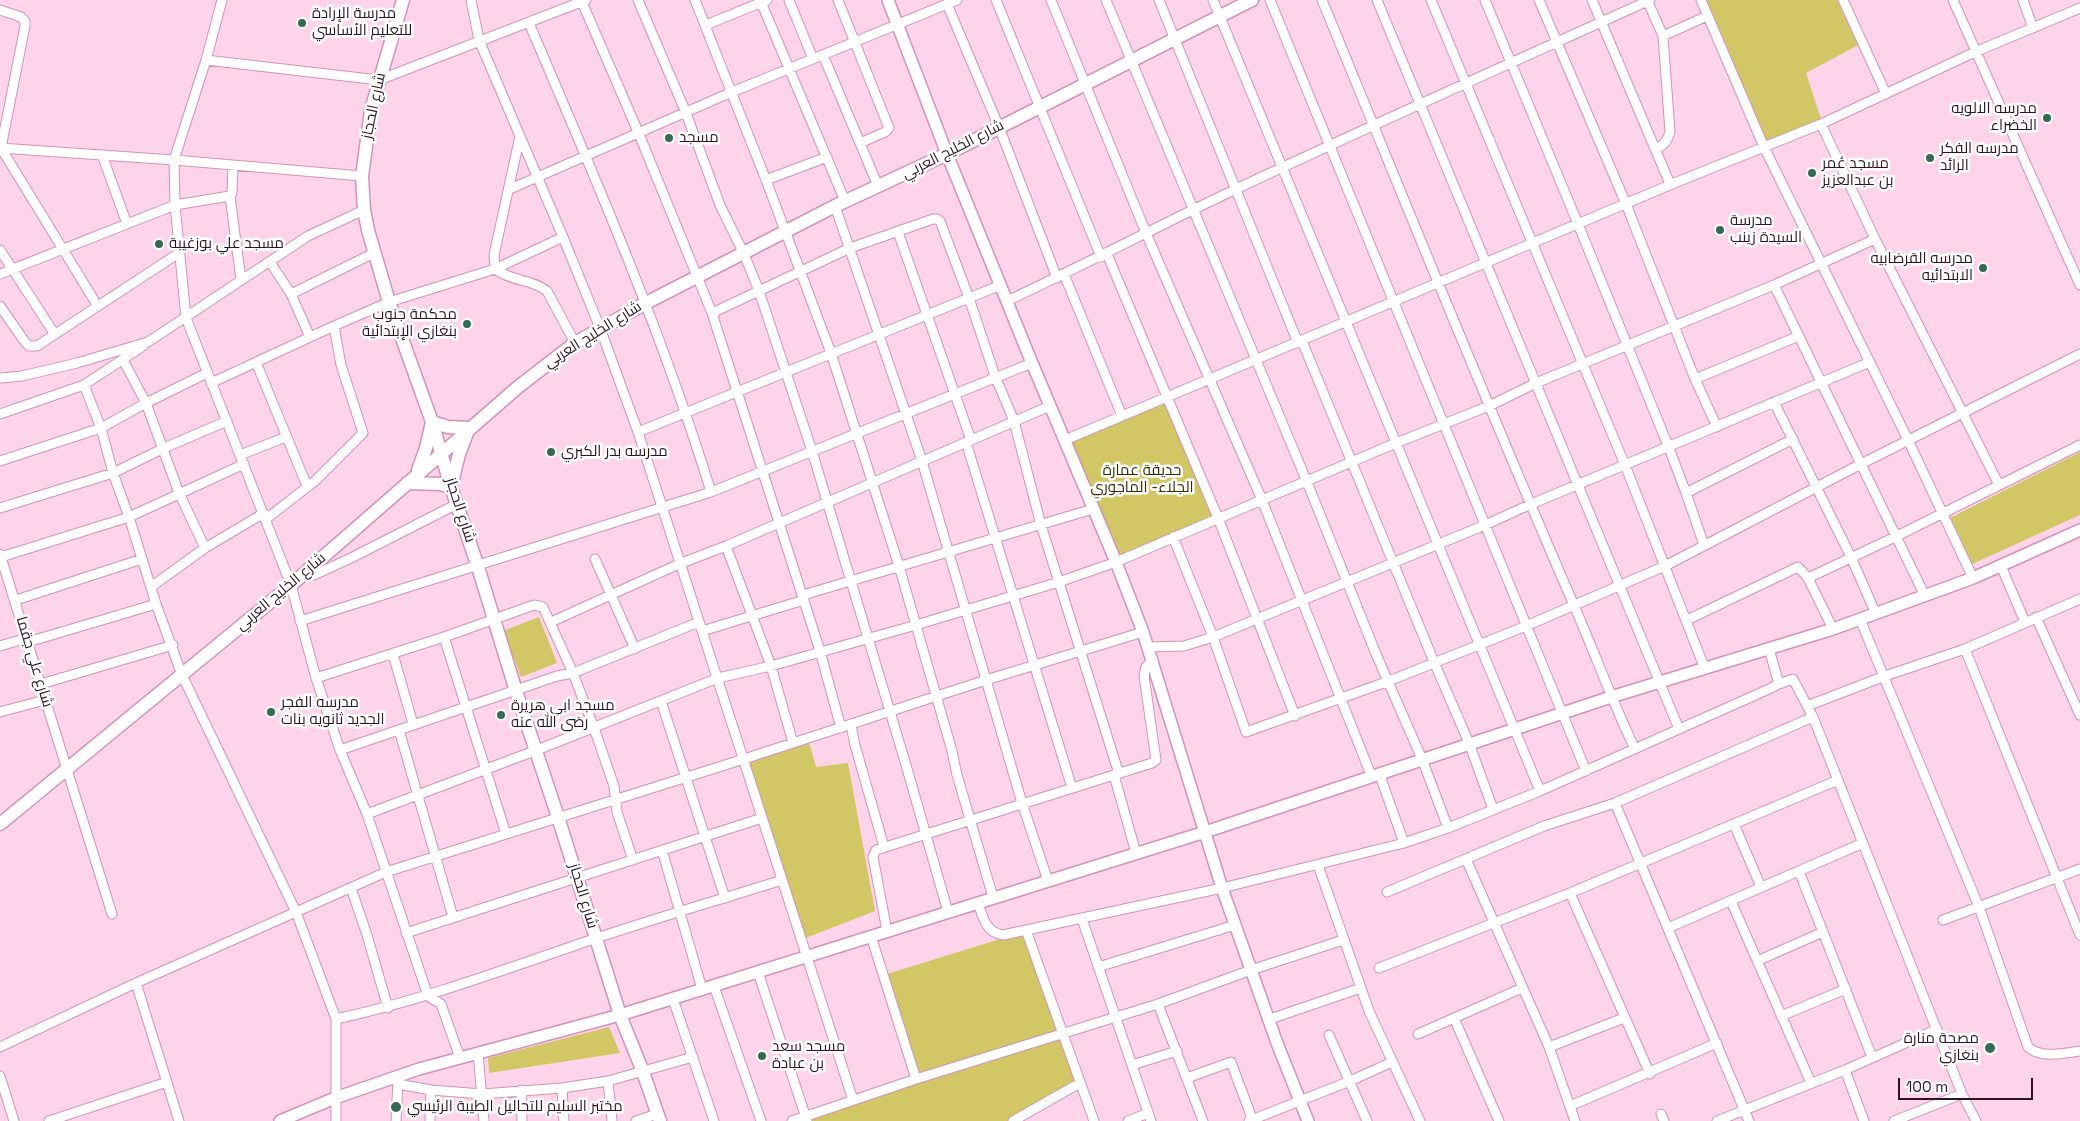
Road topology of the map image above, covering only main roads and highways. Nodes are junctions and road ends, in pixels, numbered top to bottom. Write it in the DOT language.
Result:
graph roads {
  1 [pos="403,0"];
  2 [pos="1252,0"];
  3 [pos="432,422"];
  4 [pos="469,428"];
  5 [pos="442,452"];
  6 [pos="411,478"];
  7 [pos="451,487"];
  8 [pos="0,824"];
  9 [pos="659,1118"];
  1 -- 3 [label="main road, شارع الحجاز"];
  2 -- 4 [label="main road, شارع الخليج العربي"];
  3 -- 4 [label="main road"];
  3 -- 5 [label="main road, شارع الحجاز"];
  3 -- 6 [label="main road"];
  4 -- 5 [label="main road, شارع الخليج العربي"];
  4 -- 7 [label="main road"];
  5 -- 6 [label="main road, شارع الخليج العربي"];
  5 -- 7 [label="main road, شارع الحجاز"];
  6 -- 7 [label="main road"];
  6 -- 8 [label="main road, شارع الخليج العربي"];
  7 -- 9 [label="main road, شارع الحجاز"];
}
